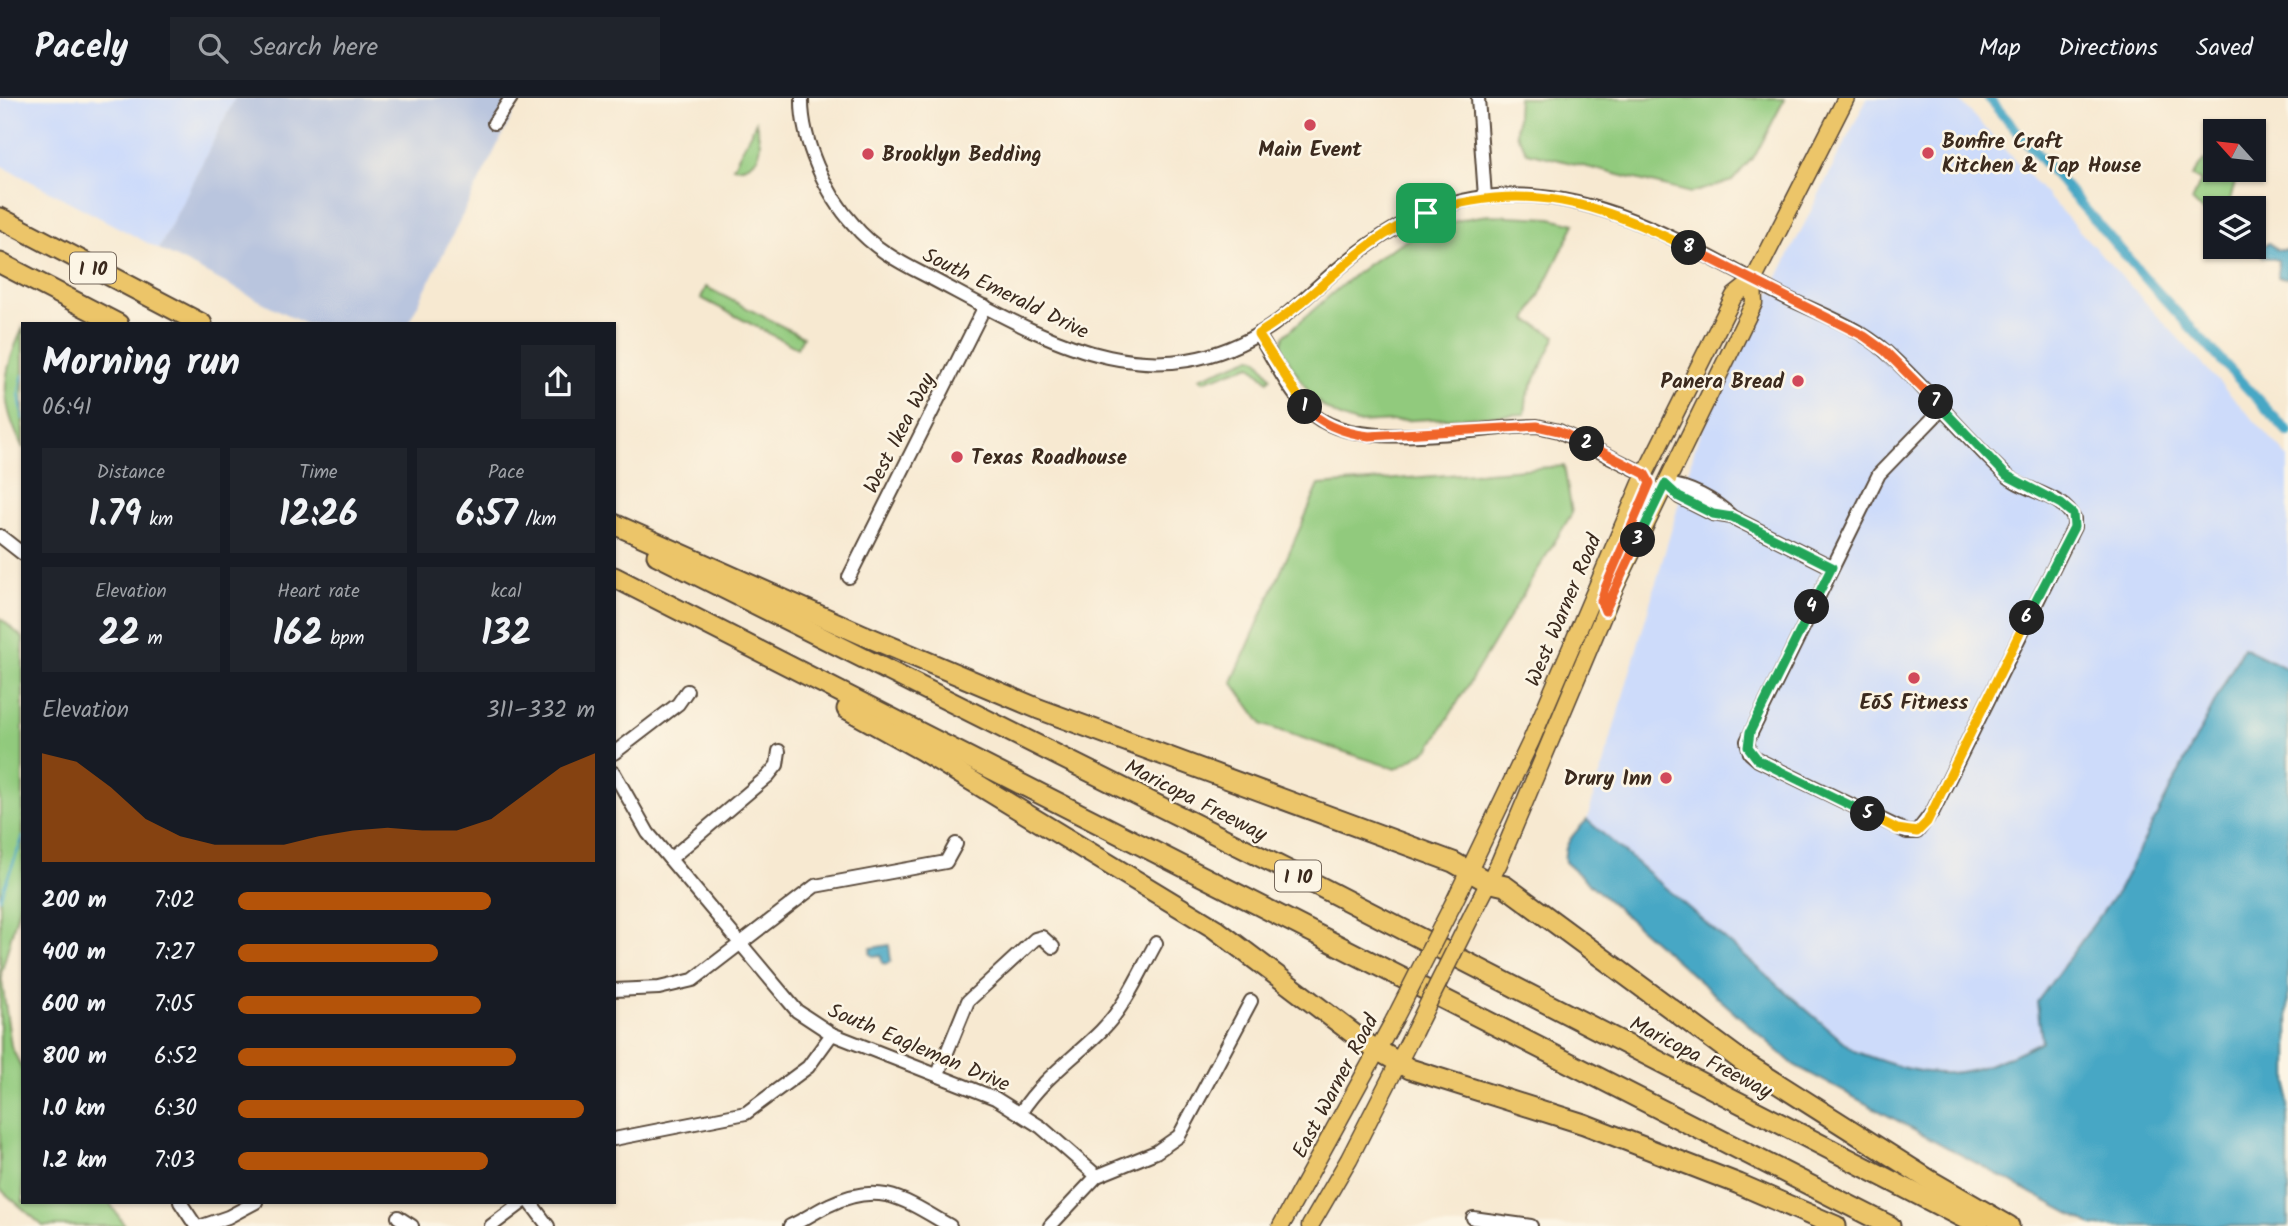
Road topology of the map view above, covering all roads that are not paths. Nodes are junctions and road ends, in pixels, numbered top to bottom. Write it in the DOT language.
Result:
graph roads {
  1 [pos="511,98"];
  2 [pos="802,98"];
  3 [pos="1478,98"];
  4 [pos="1846,98"];
  5 [pos="494,122"];
  6 [pos="1485,197"];
  7 [pos="0,203"];
  8 [pos="0,218"];
  9 [pos="0,263"];
  10 [pos="1753,281"];
  11 [pos="985,306"];
  12 [pos="194,320"];
  13 [pos="114,322"];
  14 [pos="1258,334"];
  15 [pos="1942,409"];
  16 [pos="1645,474"];
  17 [pos="1665,484"];
  18 [pos="616,525"];
  19 [pos="616,535"];
  20 [pos="0,536"];
  21 [pos="21,552"];
  22 [pos="1832,567"];
  23 [pos="849,577"];
  24 [pos="616,578"];
  25 [pos="638,589"];
  26 [pos="1605,611"];
  27 [pos="687,691"];
  28 [pos="616,751"];
  29 [pos="779,751"];
  30 [pos="616,777"];
  31 [pos="956,844"];
  32 [pos="670,859"];
  33 [pos="1469,872"];
  34 [pos="1488,882"];
  35 [pos="1156,943"];
  36 [pos="741,945"];
  37 [pos="1054,947"];
  38 [pos="1423,964"];
  39 [pos="616,990"];
  40 [pos="1251,1001"];
  41 [pos="832,1034"];
  42 [pos="1378,1051"];
  43 [pos="1398,1063"];
  44 [pos="938,1074"];
  45 [pos="1021,1112"];
  46 [pos="616,1139"];
  47 [pos="1097,1175"];
  48 [pos="181,1204"];
  49 [pos="252,1204"];
  50 [pos="520,1204"];
  51 [pos="532,1204"];
  52 [pos="398,1217"];
  53 [pos="1474,1217"];
  54 [pos="927,1220"];
  55 [pos="196,1226"];
  56 [pos="202,1226"];
  57 [pos="412,1226"];
  58 [pos="491,1226"];
  59 [pos="548,1226"];
  60 [pos="790,1226"];
  61 [pos="950,1226"];
  62 [pos="1050,1226"];
  63 [pos="1281,1226"];
  64 [pos="1310,1226"];
  65 [pos="1531,1226"];
  66 [pos="1836,1226"];
  67 [pos="1890,1226"];
  68 [pos="1979,1226"];
  69 [pos="2009,1226"];
  1 -- 5 [label="street"];
  2 -- 11 [label="street, South Emerald Drive"];
  3 -- 6 [label="street"];
  4 -- 10 [label="main road, West Warner Road"];
  6 -- 10 [label="street, South Emerald Drive"];
  6 -- 14 [label="street, South Emerald Drive"];
  7 -- 12 [label="highway"];
  8 -- 12 [label="highway, I 10"];
  9 -- 13 [label="highway, I 10"];
  10 -- 15 [label="street, South Emerald Drive"];
  10 -- 16 [label="main road, West Warner Road"];
  10 -- 17 [label="main road, West Warner Road"];
  11 -- 14 [label="street, South Emerald Drive"];
  11 -- 23 [label="street, West Ikea Way"];
  14 -- 16 [label="street"];
  15 -- 22 [label="street"];
  15 -- 22 [label="street, South Emerald Drive"];
  16 -- 26 [label="main road"];
  16 -- 33 [label="main road, West Warner Road"];
  17 -- 22 [label="street"];
  17 -- 26 [label="main road, West Warner Road"];
  18 -- 33 [label="highway"];
  19 -- 68 [label="highway, Maricopa Freeway / I 10"];
  20 -- 21 [label="street"];
  24 -- 25 [label="highway, I 10"];
  25 -- 42 [label="highway"];
  25 -- 67 [label="highway, I 10"];
  26 -- 34 [label="main road, West Warner Road"];
  27 -- 28 [label="street"];
  29 -- 32 [label="street"];
  30 -- 32 [label="street, South Eagleman Drive"];
  31 -- 36 [label="street"];
  32 -- 36 [label="street, South Eagleman Drive"];
  33 -- 34 [label="highway"];
  33 -- 38 [label="main road, West Warner Road, bridge"];
  34 -- 43 [label="main road, West Warner Road, bridge"];
  34 -- 69 [label="highway"];
  35 -- 45 [label="street"];
  36 -- 39 [label="street"];
  36 -- 41 [label="street, South Eagleman Drive"];
  37 -- 44 [label="street"];
  38 -- 42 [label="main road, East Warner Road, bridge"];
  40 -- 47 [label="street"];
  41 -- 44 [label="street, South Eagleman Drive"];
  41 -- 46 [label="street"];
  42 -- 43 [label="highway"];
  42 -- 63 [label="main road, East Warner Road"];
  43 -- 64 [label="main road"];
  43 -- 66 [label="highway"];
  44 -- 45 [label="street, South Eagleman Drive"];
  45 -- 47 [label="street, South Eagleman Drive"];
  47 -- 62 [label="street"];
  48 -- 55 [label="street"];
  49 -- 56 [label="street"];
  50 -- 58 [label="street"];
  51 -- 59 [label="street"];
  52 -- 57 [label="street"];
  53 -- 65 [label="street"];
  54 -- 60 [label="street"];
  54 -- 61 [label="street"];
}
